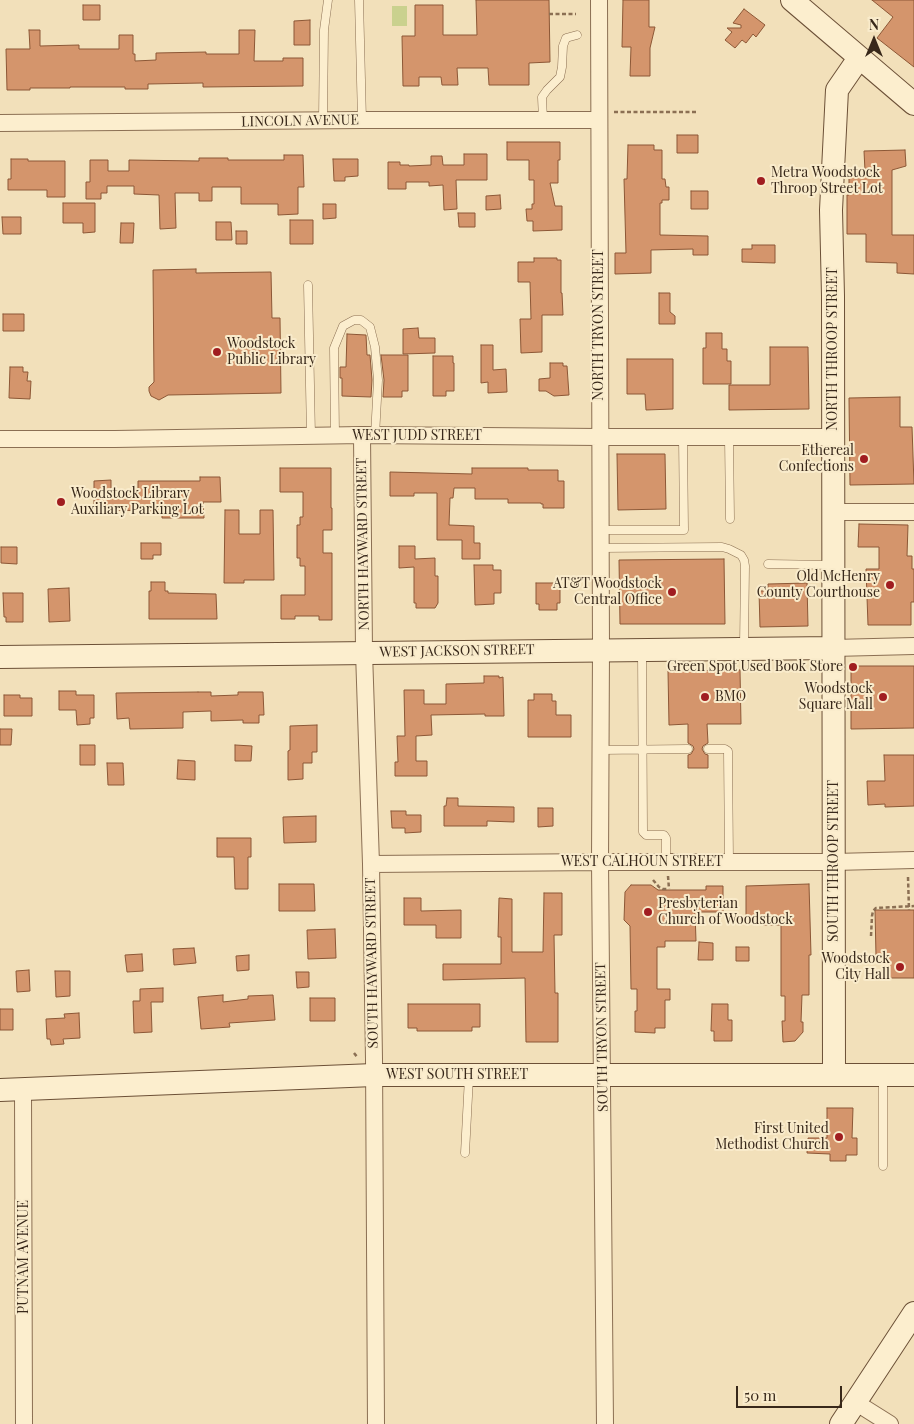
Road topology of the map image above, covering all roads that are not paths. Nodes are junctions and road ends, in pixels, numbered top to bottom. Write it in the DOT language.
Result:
graph roads {
  1 [pos="328,0"];
  2 [pos="359,0"];
  3 [pos="599,0"];
  4 [pos="792,0"];
  5 [pos="577,35"];
  6 [pos="860,58"];
  7 [pos="914,104"];
  8 [pos="599,116"];
  9 [pos="362,120"];
  10 [pos="543,120"];
  11 [pos="323,121"];
  12 [pos="0,123"];
  13 [pos="308,285"];
  14 [pos="311,436"];
  15 [pos="336,436"];
  16 [pos="368,436"];
  17 [pos="599,437"];
  18 [pos="683,437"];
  19 [pos="729,437"];
  20 [pos="833,437"];
  21 [pos="0,439"];
  22 [pos="833,512"];
  23 [pos="914,512"];
  24 [pos="730,518"];
  25 [pos="600,530"];
  26 [pos="600,548"];
  27 [pos="768,564"];
  28 [pos="833,565"];
  29 [pos="914,646"];
  30 [pos="744,648"];
  31 [pos="833,648"];
  32 [pos="601,649"];
  33 [pos="642,649"];
  34 [pos="364,652"];
  35 [pos="0,657"];
  36 [pos="708,748"];
  37 [pos="688,749"];
  38 [pos="600,750"];
  39 [pos="643,750"];
  40 [pos="914,860"];
  41 [pos="600,862"];
  42 [pos="666,862"];
  43 [pos="729,862"];
  44 [pos="834,862"];
  45 [pos="371,864"];
  46 [pos="374,1075"];
  47 [pos="469,1075"];
  48 [pos="602,1075"];
  49 [pos="834,1075"];
  50 [pos="883,1075"];
  51 [pos="914,1075"];
  52 [pos="0,1090"];
  53 [pos="23,1090"];
  54 [pos="465,1154"];
  55 [pos="883,1166"];
  56 [pos="914,1313"];
  57 [pos="855,1402"];
  58 [pos="24,1424"];
  59 [pos="376,1424"];
  60 [pos="605,1424"];
  61 [pos="841,1424"];
  62 [pos="890,1424"];
  1 -- 11 [label="lane"];
  2 -- 9 [label="lane"];
  3 -- 8 [label="street, NORTH TRYON STREET"];
  4 -- 6 [label="street"];
  5 -- 10 [label="lane"];
  6 -- 7 [label="street"];
  6 -- 20 [label="street, NORTH THROOP STREET"];
  8 -- 10 [label="street, LINCOLN AVENUE"];
  8 -- 17 [label="street, NORTH TRYON STREET"];
  9 -- 10 [label="street, LINCOLN AVENUE"];
  9 -- 11 [label="street, LINCOLN AVENUE"];
  11 -- 12 [label="street, LINCOLN AVENUE"];
  13 -- 14 [label="lane"];
  14 -- 15 [label="street, WEST JUDD STREET"];
  14 -- 21 [label="street, WEST JUDD STREET"];
  15 -- 16 [label="street, WEST JUDD STREET"];
  15 -- 16 [label="lane"];
  16 -- 17 [label="street, WEST JUDD STREET"];
  16 -- 34 [label="street, NORTH HAYWARD STREET"];
  17 -- 18 [label="street, WEST JUDD STREET"];
  17 -- 25 [label="street, NORTH TRYON STREET"];
  18 -- 19 [label="street, WEST JUDD STREET"];
  18 -- 25 [label="lane"];
  19 -- 20 [label="street, WEST JUDD STREET"];
  19 -- 24 [label="lane"];
  20 -- 22 [label="street, NORTH THROOP STREET"];
  22 -- 23 [label="street"];
  22 -- 28 [label="street, NORTH THROOP STREET"];
  25 -- 26 [label="street, NORTH TRYON STREET"];
  26 -- 30 [label="lane"];
  26 -- 32 [label="street, NORTH TRYON STREET"];
  27 -- 28 [label="lane"];
  28 -- 31 [label="street, NORTH THROOP STREET"];
  29 -- 31 [label="street, WEST JACKSON STREET"];
  30 -- 31 [label="street, WEST JACKSON STREET"];
  30 -- 33 [label="street, WEST JACKSON STREET"];
  31 -- 44 [label="street, SOUTH THROOP STREET"];
  32 -- 33 [label="street, WEST JACKSON STREET"];
  32 -- 34 [label="street, WEST JACKSON STREET"];
  32 -- 38 [label="street, SOUTH TRYON STREET"];
  33 -- 39 [label="lane"];
  34 -- 35 [label="street, WEST JACKSON STREET"];
  34 -- 45 [label="street, SOUTH HAYWARD STREET"];
  36 -- 43 [label="lane"];
  37 -- 39 [label="lane"];
  38 -- 39 [label="lane"];
  38 -- 41 [label="street, SOUTH TRYON STREET"];
  39 -- 42 [label="lane"];
  40 -- 44 [label="street, WEST CALHOUN STREET"];
  41 -- 42 [label="street, WEST CALHOUN STREET"];
  41 -- 45 [label="street, WEST CALHOUN STREET"];
  41 -- 48 [label="street, SOUTH TRYON STREET"];
  42 -- 43 [label="street, WEST CALHOUN STREET"];
  43 -- 44 [label="street, WEST CALHOUN STREET"];
  44 -- 49 [label="street, SOUTH THROOP STREET"];
  45 -- 46 [label="street, SOUTH HAYWARD STREET"];
  46 -- 47 [label="street, WEST SOUTH STREET"];
  46 -- 53 [label="street, WEST SOUTH STREET"];
  46 -- 59 [label="street, SOUTH HAYWARD STREET"];
  47 -- 48 [label="street, WEST SOUTH STREET"];
  47 -- 54 [label="lane"];
  48 -- 49 [label="street, WEST SOUTH STREET"];
  48 -- 60 [label="street, SOUTH TRYON STREET"];
  49 -- 50 [label="street, WEST SOUTH STREET"];
  50 -- 51 [label="street, WEST SOUTH STREET"];
  50 -- 55 [label="lane"];
  52 -- 53 [label="street, WEST SOUTH STREET"];
  53 -- 58 [label="street, PUTNAM AVENUE"];
  56 -- 57 [label="street"];
  57 -- 61 [label="street"];
  57 -- 62 [label="street"];
}
